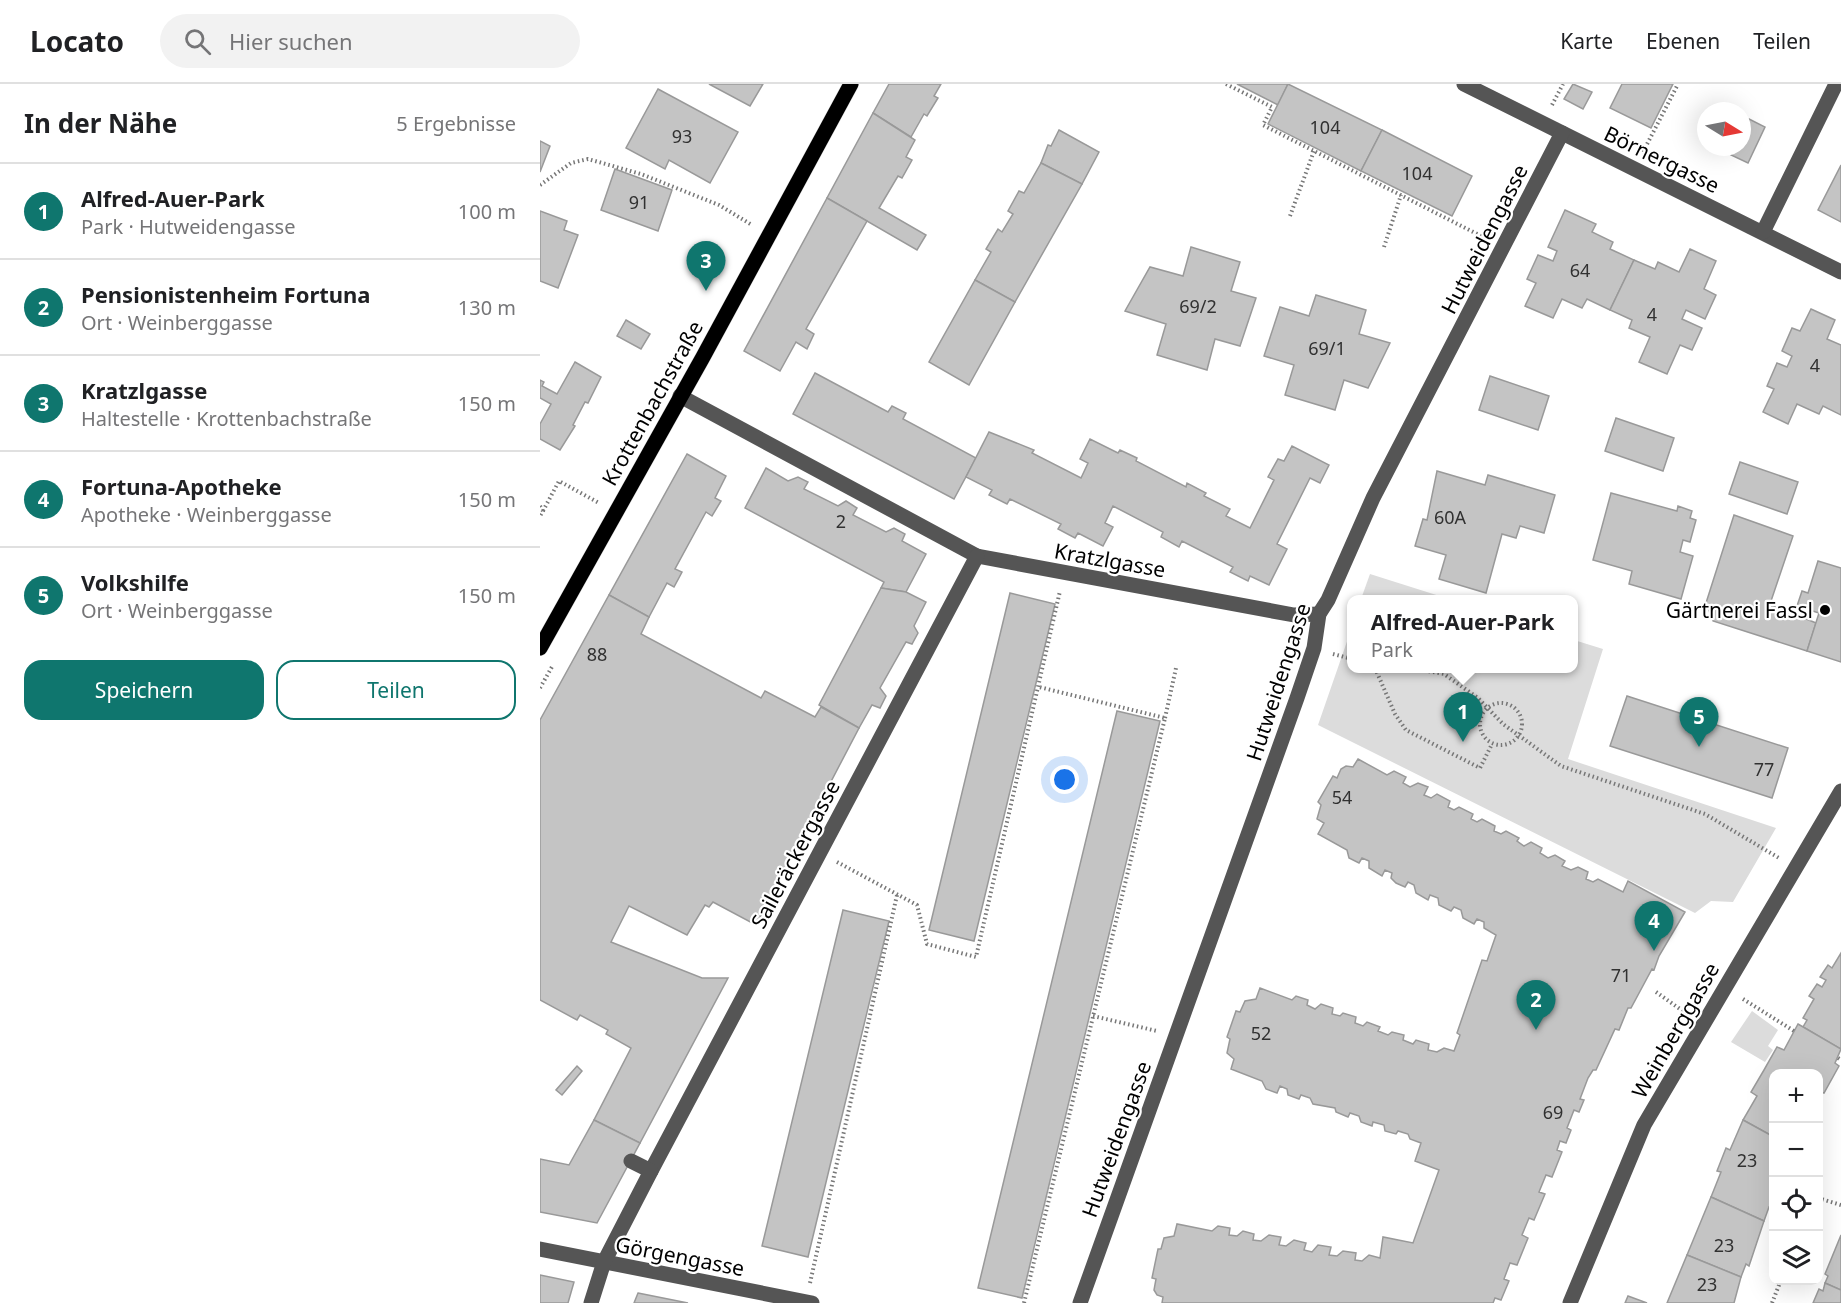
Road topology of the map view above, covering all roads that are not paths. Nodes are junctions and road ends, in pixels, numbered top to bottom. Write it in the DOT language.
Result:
graph roads {
  1 [pos="851,84"];
  2 [pos="1464,84"];
  3 [pos="1836,84"];
  4 [pos="1563,133"];
  5 [pos="1762,232"];
  6 [pos="1841,272"];
  7 [pos="680,396"];
  8 [pos="977,556"];
  9 [pos="1319,614"];
  10 [pos="540,648"];
  11 [pos="1841,791"];
  12 [pos="631,1161"];
  13 [pos="651,1172"];
  14 [pos="540,1249"];
  15 [pos="604,1262"];
  16 [pos="809,1302"];
  17 [pos="591,1303"];
  18 [pos="1080,1303"];
  19 [pos="1570,1303"];
  1 -- 7 [label="main road, Krottenbachstraße"];
  2 -- 4 [label="street, Börnergasse"];
  3 -- 5 [label="street"];
  4 -- 5 [label="street, Börnergasse"];
  4 -- 9 [label="street, Hutweidengasse"];
  5 -- 6 [label="street, Börnergasse"];
  7 -- 8 [label="street, Kratzlgasse"];
  7 -- 10 [label="main road, Krottenbachstraße"];
  8 -- 9 [label="street, Kratzlgasse"];
  8 -- 13 [label="street, Saileräckergasse"];
  9 -- 18 [label="street, Hutweidengasse"];
  11 -- 19 [label="street, Weinberggasse"];
  12 -- 13 [label="street"];
  13 -- 15 [label="street, Saileräckergasse"];
  14 -- 15 [label="street, Görgengasse"];
  15 -- 16 [label="street, Görgengasse"];
  15 -- 17 [label="street, Saileräckergasse"];
}
